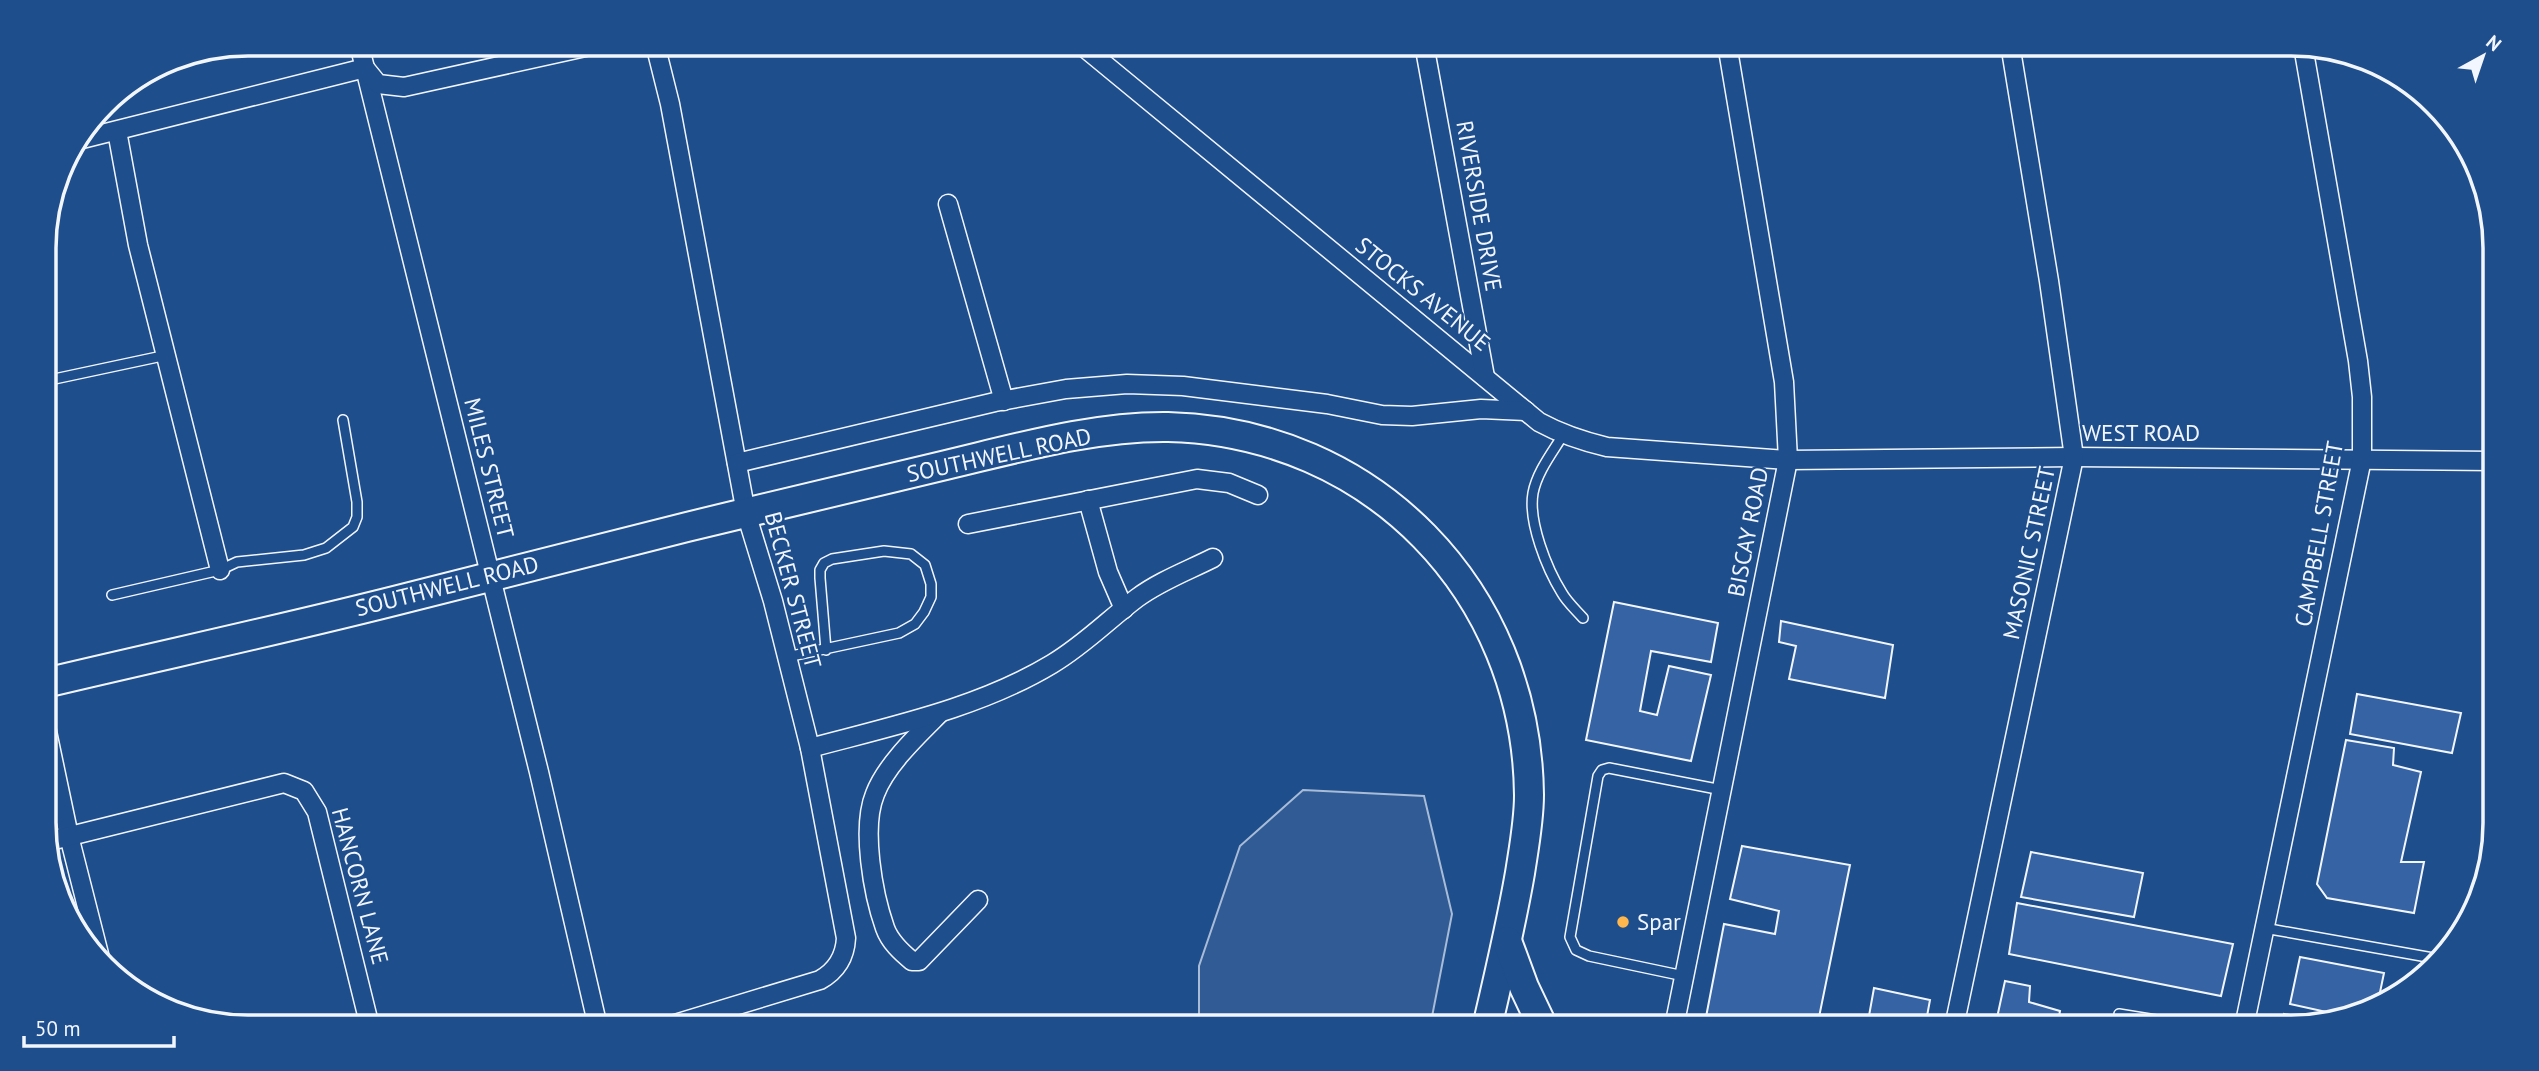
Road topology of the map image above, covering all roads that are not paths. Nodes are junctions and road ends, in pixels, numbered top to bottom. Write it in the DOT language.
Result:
graph roads {
  1 [pos="362,56"];
  2 [pos="545,56"];
  3 [pos="658,56"];
  4 [pos="1095,56"];
  5 [pos="1426,56"];
  6 [pos="1729,56"];
  7 [pos="2012,56"];
  8 [pos="2305,57"];
  9 [pos="365,68"];
  10 [pos="117,131"];
  11 [pos="91,137"];
  12 [pos="948,204"];
  13 [pos="167,355"];
  14 [pos="1485,377"];
  15 [pos="56,379"];
  16 [pos="1004,401"];
  17 [pos="1526,411"];
  18 [pos="344,420"];
  19 [pos="1563,435"];
  20 [pos="2074,457"];
  21 [pos="2362,459"];
  22 [pos="1788,460"];
  23 [pos="2483,461"];
  24 [pos="737,463"];
  25 [pos="1258,495"];
  26 [pos="1088,500"];
  27 [pos="746,513"];
  28 [pos="968,524"];
  29 [pos="1213,558"];
  30 [pos="220,570"];
  31 [pos="490,575"];
  32 [pos="112,595"];
  33 [pos="1124,609"];
  34 [pos="1583,618"];
  35 [pos="826,650"];
  36 [pos="787,657"];
  37 [pos="56,680"];
  38 [pos="942,712"];
  39 [pos="810,748"];
  40 [pos="56,774"];
  41 [pos="1721,790"];
  42 [pos="69,836"];
  43 [pos="57,839"];
  44 [pos="978,900"];
  45 [pos="2264,928"];
  46 [pos="95,939"];
  47 [pos="1507,941"];
  48 [pos="2429,957"];
  49 [pos="1684,976"];
  50 [pos="2119,1014"];
  51 [pos="367,1015"];
  52 [pos="594,1015"];
  53 [pos="704,1015"];
  54 [pos="1490,1015"];
  55 [pos="1537,1015"];
  56 [pos="1676,1015"];
  57 [pos="1957,1015"];
  58 [pos="2125,1015"];
  59 [pos="2246,1015"];
  1 -- 9 [label="street, MILES STREET"];
  2 -- 9 [label="street"];
  3 -- 24 [label="street, BECKER STREET"];
  4 -- 14 [label="street, STOCKS AVENUE"];
  5 -- 14 [label="street, RIVERSIDE DRIVE"];
  6 -- 22 [label="street, BISCAY ROAD"];
  7 -- 20 [label="street, MASONIC STREET"];
  8 -- 21 [label="street, CAMPBELL STREET"];
  9 -- 10 [label="street"];
  9 -- 31 [label="street, MILES STREET"];
  10 -- 11 [label="street"];
  10 -- 13 [label="street"];
  12 -- 16 [label="street"];
  13 -- 15 [label="lane"];
  13 -- 30 [label="street"];
  14 -- 17 [label="street, STOCKS AVENUE"];
  16 -- 17 [label="street"];
  16 -- 24 [label="street"];
  17 -- 19 [label="street, STOCKS AVENUE"];
  18 -- 30 [label="lane"];
  19 -- 22 [label="street, STOCKS AVENUE"];
  19 -- 34 [label="lane"];
  20 -- 21 [label="street, WEST ROAD"];
  20 -- 22 [label="street, WEST ROAD"];
  20 -- 57 [label="street, MASONIC STREET"];
  21 -- 23 [label="street, WEST ROAD"];
  21 -- 45 [label="street, CAMPBELL STREET"];
  22 -- 41 [label="street, BISCAY ROAD"];
  24 -- 27 [label="street, BECKER STREET"];
  25 -- 26 [label="street"];
  26 -- 28 [label="street"];
  26 -- 33 [label="street"];
  27 -- 31 [label="main road, SOUTHWELL ROAD"];
  27 -- 36 [label="street, BECKER STREET"];
  27 -- 47 [label="main road, SOUTHWELL ROAD"];
  29 -- 33 [label="street"];
  30 -- 32 [label="lane"];
  31 -- 37 [label="main road, SOUTHWELL ROAD"];
  31 -- 52 [label="street, MILES STREET"];
  33 -- 38 [label="street"];
  35 -- 35 [label="lane"];
  35 -- 36 [label="lane"];
  36 -- 39 [label="street, BECKER STREET"];
  38 -- 39 [label="street"];
  38 -- 44 [label="street"];
  39 -- 53 [label="street, BECKER STREET"];
  40 -- 42 [label="street"];
  41 -- 49 [label="street, BISCAY ROAD"];
  41 -- 49 [label="lane"];
  42 -- 43 [label="street, HANCORN LANE"];
  42 -- 46 [label="street"];
  42 -- 51 [label="street, HANCORN LANE"];
  45 -- 48 [label="lane"];
  45 -- 59 [label="street, CAMPBELL STREET"];
  47 -- 54 [label="main road, SOUTHWELL ROAD"];
  47 -- 55 [label="main road"];
  49 -- 56 [label="street, BISCAY ROAD"];
  50 -- 58 [label="lane"];
}
